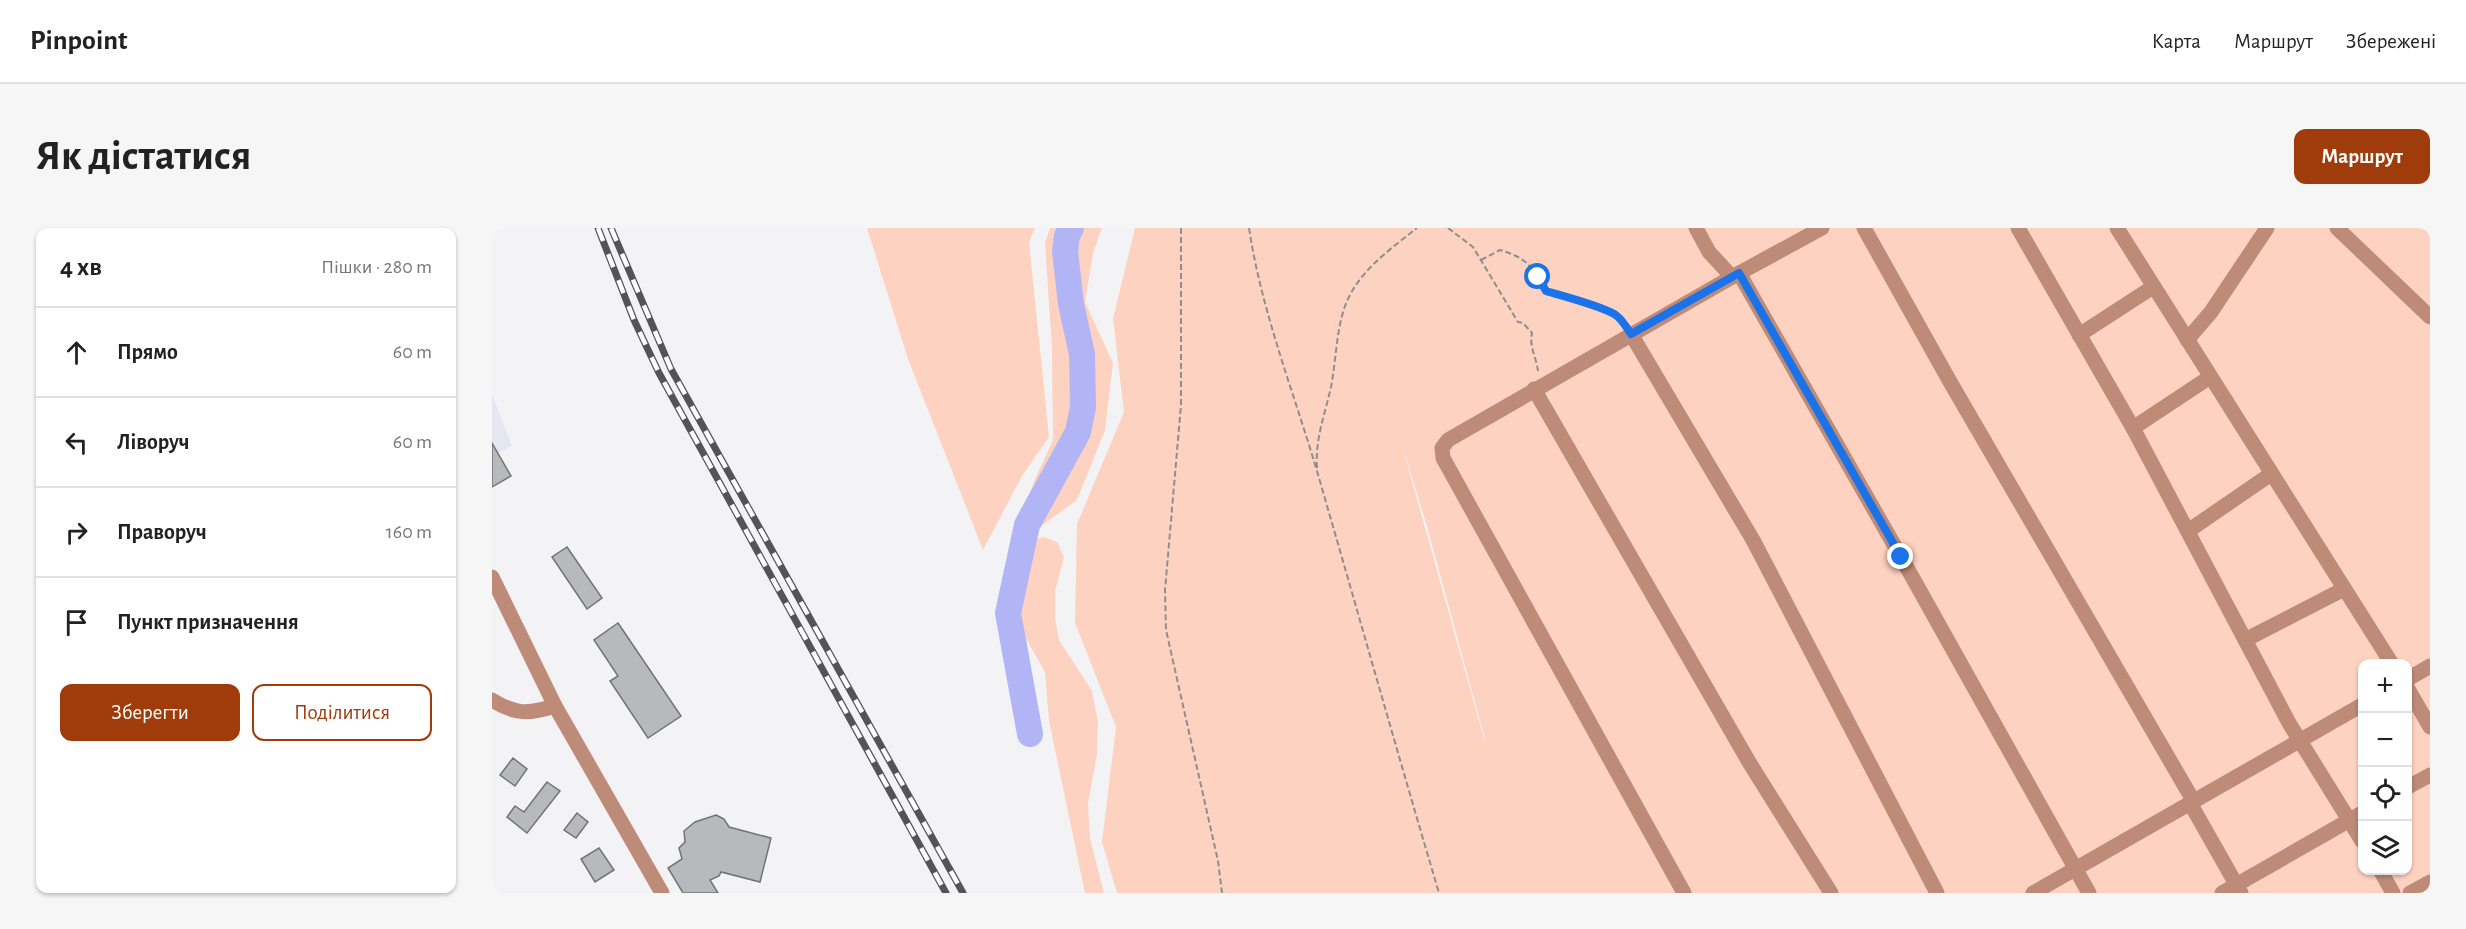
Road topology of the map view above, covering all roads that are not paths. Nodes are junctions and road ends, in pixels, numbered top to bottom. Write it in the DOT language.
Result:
graph roads {
  1 [pos="1696,228"];
  2 [pos="1822,228"];
  3 [pos="1864,228"];
  4 [pos="2116,228"];
  5 [pos="2267,228"];
  6 [pos="2337,228"];
  7 [pos="2023,230"];
  8 [pos="1735,275"];
  9 [pos="2153,287"];
  10 [pos="2430,317"];
  11 [pos="1631,334"];
  12 [pos="2079,335"];
  13 [pos="2187,340"];
  14 [pos="2210,377"];
  15 [pos="1534,389"];
  16 [pos="2133,428"];
  17 [pos="2271,474"];
  18 [pos="2188,531"];
  19 [pos="492,577"];
  20 [pos="2344,589"];
  21 [pos="2245,640"];
  22 [pos="2388,659"];
  23 [pos="2430,666"];
  24 [pos="2412,677"];
  25 [pos="2412,696"];
  26 [pos="492,700"];
  27 [pos="555,706"];
  28 [pos="2358,707"];
  29 [pos="2430,727"];
  30 [pos="2302,740"];
  31 [pos="2430,775"];
  32 [pos="2412,786"];
  33 [pos="2192,802"];
  34 [pos="2356,816"];
  35 [pos="2075,868"];
  36 [pos="2383,875"];
  37 [pos="2430,882"];
  38 [pos="2238,889"];
  39 [pos="662,893"];
  40 [pos="1684,893"];
  41 [pos="1831,893"];
  42 [pos="1938,893"];
  43 [pos="2033,893"];
  44 [pos="2089,893"];
  45 [pos="2222,893"];
  46 [pos="2393,893"];
  47 [pos="2410,893"];
  1 -- 8 [label="street"];
  2 -- 8 [label="street"];
  3 -- 33 [label="street"];
  4 -- 9 [label="street"];
  5 -- 13 [label="street"];
  6 -- 10 [label="street"];
  7 -- 12 [label="street"];
  8 -- 11 [label="street"];
  8 -- 35 [label="street"];
  9 -- 12 [label="street"];
  9 -- 13 [label="street"];
  11 -- 15 [label="street"];
  11 -- 42 [label="street"];
  12 -- 16 [label="street"];
  13 -- 14 [label="street"];
  14 -- 16 [label="street"];
  14 -- 17 [label="street"];
  15 -- 40 [label="street"];
  15 -- 41 [label="street"];
  16 -- 18 [label="street"];
  17 -- 18 [label="street"];
  17 -- 20 [label="street"];
  18 -- 21 [label="street"];
  19 -- 27 [label="street"];
  20 -- 21 [label="street"];
  20 -- 22 [label="street"];
  21 -- 30 [label="street"];
  23 -- 24 [label="street"];
  25 -- 29 [label="street"];
  26 -- 27 [label="street"];
  27 -- 39 [label="street"];
  28 -- 30 [label="street"];
  30 -- 33 [label="street"];
  30 -- 34 [label="street"];
  31 -- 32 [label="street"];
  33 -- 35 [label="street"];
  33 -- 38 [label="street"];
  34 -- 38 [label="street"];
  35 -- 43 [label="street"];
  35 -- 44 [label="street"];
  36 -- 46 [label="street"];
  37 -- 47 [label="street"];
  38 -- 45 [label="street"];
}
